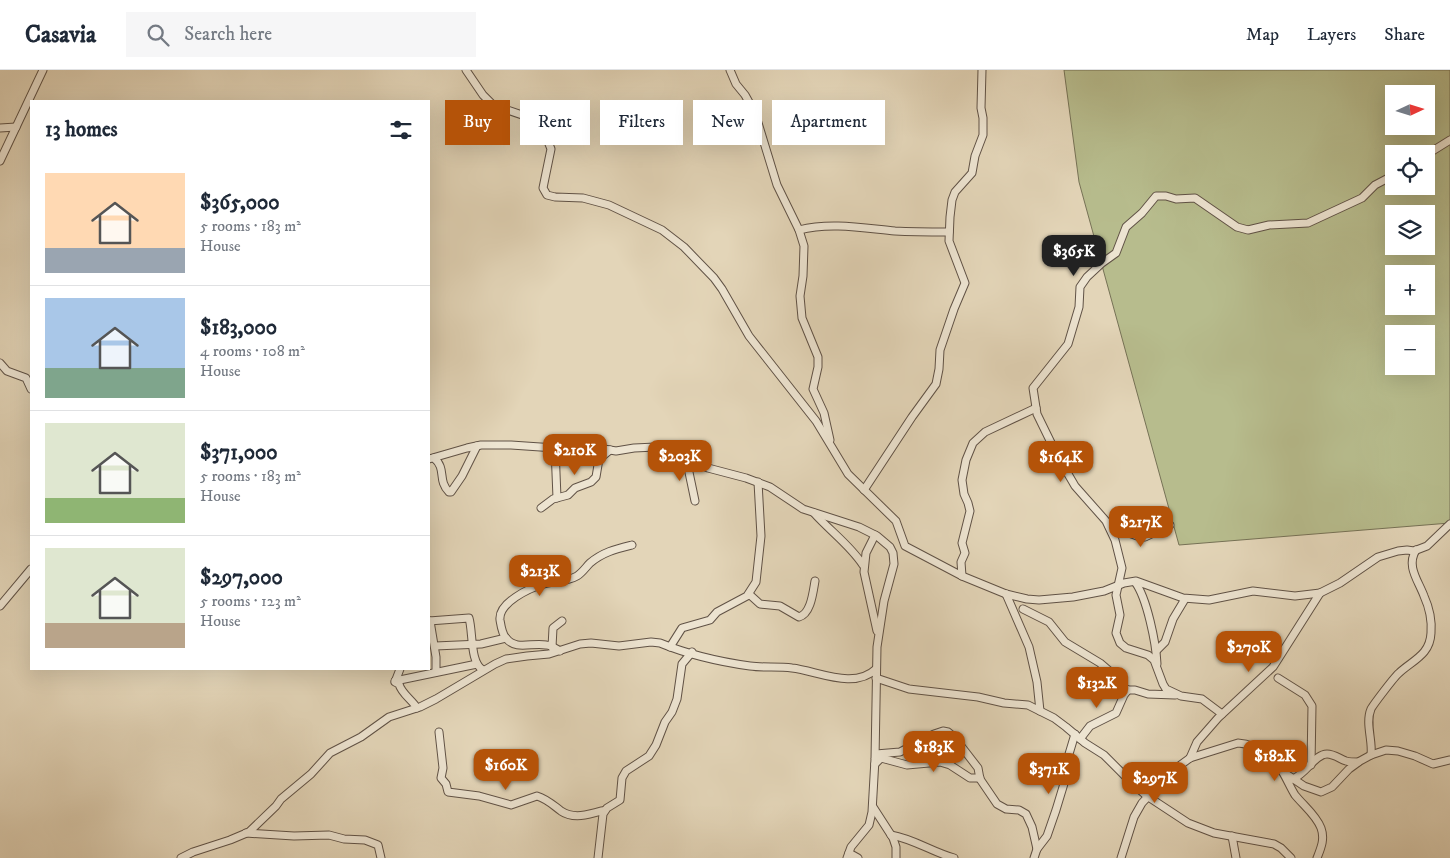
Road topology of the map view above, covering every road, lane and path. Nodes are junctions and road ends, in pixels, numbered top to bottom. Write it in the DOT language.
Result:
graph roads {
  1 [pos="43,70"];
  2 [pos="466,70"];
  3 [pos="730,70"];
  4 [pos="982,70"];
  5 [pos="16,127"];
  6 [pos="0,128"];
  7 [pos="1450,140"];
  8 [pos="1435,149"];
  9 [pos="0,161"];
  10 [pos="1385,180"];
  11 [pos="799,230"];
  12 [pos="949,232"];
  13 [pos="0,363"];
  14 [pos="30,387"];
  15 [pos="1036,408"];
  16 [pos="476,446"];
  17 [pos="831,446"];
  18 [pos="555,448"];
  19 [pos="610,450"];
  20 [pos="432,458"];
  21 [pos="686,458"];
  22 [pos="758,482"];
  23 [pos="864,490"];
  24 [pos="556,498"];
  25 [pos="695,501"];
  26 [pos="541,508"];
  27 [pos="814,513"];
  28 [pos="1170,524"];
  29 [pos="1450,524"];
  30 [pos="1109,526"];
  31 [pos="874,535"];
  32 [pos="632,545"];
  33 [pos="1416,550"];
  34 [pos="864,566"];
  35 [pos="30,570"];
  36 [pos="962,576"];
  37 [pos="816,581"];
  38 [pos="1135,582"];
  39 [pos="1119,585"];
  40 [pos="1320,593"];
  41 [pos="749,594"];
  42 [pos="1006,594"];
  43 [pos="1185,598"];
  44 [pos="1036,600"];
  45 [pos="0,606"];
  46 [pos="1023,609"];
  47 [pos="1016,618"];
  48 [pos="562,620"];
  49 [pos="430,621"];
  50 [pos="430,625"];
  51 [pos="878,636"];
  52 [pos="506,638"];
  53 [pos="472,645"];
  54 [pos="435,646"];
  55 [pos="552,647"];
  56 [pos="670,647"];
  57 [pos="1156,650"];
  58 [pos="560,651"];
  59 [pos="692,652"];
  60 [pos="477,664"];
  61 [pos="1158,666"];
  62 [pos="876,669"];
  63 [pos="400,670"];
  64 [pos="483,670"];
  65 [pos="436,672"];
  66 [pos="876,678"];
  67 [pos="1278,678"];
  68 [pos="395,681"];
  69 [pos="1128,690"];
  70 [pos="1181,696"];
  71 [pos="418,708"];
  72 [pos="1040,710"];
  73 [pos="1222,714"];
  74 [pos="440,732"];
  75 [pos="1077,737"];
  76 [pos="876,754"];
  77 [pos="1371,755"];
  78 [pos="1190,758"];
  79 [pos="1450,760"];
  80 [pos="1358,762"];
  81 [pos="875,764"];
  82 [pos="1311,765"];
  83 [pos="1282,772"];
  84 [pos="980,778"];
  85 [pos="1294,779"];
  86 [pos="1148,796"];
  87 [pos="872,807"];
  88 [pos="605,810"];
  89 [pos="246,834"];
  90 [pos="891,835"];
  91 [pos="1232,836"];
  92 [pos="1037,849"];
  93 [pos="848,855"];
  94 [pos="180,858"];
  95 [pos="381,858"];
  96 [pos="598,858"];
  97 [pos="858,858"];
  98 [pos="896,858"];
  99 [pos="954,858"];
  100 [pos="1034,858"];
  101 [pos="1121,858"];
  102 [pos="1236,858"];
  103 [pos="1291,858"];
  104 [pos="1317,858"];
  1 -- 5 [label="street"];
  2 -- 17 [label="street"];
  3 -- 11 [label="street"];
  4 -- 12 [label="street"];
  5 -- 6 [label="street"];
  5 -- 9 [label="street"];
  7 -- 8 [label="street"];
  10 -- 15 [label="street"];
  11 -- 12 [label="street"];
  11 -- 17 [label="street"];
  12 -- 23 [label="street"];
  13 -- 14 [label="street"];
  15 -- 30 [label="street"];
  15 -- 36 [label="street"];
  16 -- 18 [label="street"];
  16 -- 20 [label="street"];
  16 -- 20 [label="street"];
  17 -- 23 [label="street"];
  18 -- 19 [label="street"];
  18 -- 24 [label="street"];
  19 -- 21 [label="street"];
  19 -- 24 [label="street"];
  21 -- 22 [label="street"];
  21 -- 25 [label="street"];
  22 -- 27 [label="street"];
  22 -- 41 [label="street"];
  23 -- 36 [label="street"];
  24 -- 26 [label="street"];
  27 -- 31 [label="street"];
  27 -- 34 [label="street"];
  28 -- 30 [label="street"];
  29 -- 33 [label="street"];
  30 -- 39 [label="street"];
  31 -- 34 [label="street"];
  31 -- 51 [label="street"];
  32 -- 52 [label="street"];
  33 -- 40 [label="street"];
  33 -- 77 [label="street"];
  34 -- 51 [label="street"];
  35 -- 45 [label="street"];
  36 -- 42 [label="street"];
  37 -- 41 [label="street"];
  38 -- 39 [label="street"];
  38 -- 43 [label="street"];
  38 -- 57 [label="street"];
  39 -- 44 [label="street"];
  39 -- 61 [label="street"];
  40 -- 43 [label="street"];
  40 -- 73 [label="street"];
  41 -- 56 [label="street"];
  42 -- 44 [label="street"];
  42 -- 47 [label="street"];
  43 -- 57 [label="street"];
  44 -- 46 [label="street"];
  46 -- 47 [label="street"];
  46 -- 69 [label="street"];
  47 -- 72 [label="street"];
  48 -- 55 [label="street"];
  49 -- 53 [label="street"];
  50 -- 54 [label="street"];
  51 -- 62 [label="street"];
  52 -- 53 [label="street"];
  52 -- 55 [label="street"];
  53 -- 54 [label="street"];
  53 -- 60 [label="street"];
  54 -- 65 [label="street"];
  55 -- 58 [label="street"];
  56 -- 58 [label="street"];
  56 -- 59 [label="street"];
  57 -- 61 [label="street"];
  58 -- 64 [label="street"];
  59 -- 62 [label="street"];
  59 -- 88 [label="street"];
  60 -- 64 [label="street"];
  60 -- 65 [label="street"];
  61 -- 70 [label="street"];
  62 -- 66 [label="street"];
  63 -- 68 [label="street"];
  64 -- 71 [label="street"];
  65 -- 68 [label="street"];
  66 -- 72 [label="street"];
  66 -- 76 [label="street"];
  67 -- 82 [label="street"];
  68 -- 71 [label="street"];
  69 -- 70 [label="street"];
  69 -- 75 [label="street"];
  70 -- 73 [label="street"];
  71 -- 89 [label="street"];
  72 -- 75 [label="street"];
  73 -- 78 [label="street"];
  74 -- 88 [label="street"];
  75 -- 86 [label="street"];
  75 -- 92 [label="street"];
  76 -- 81 [label="street"];
  76 -- 84 [label="street"];
  77 -- 79 [label="street"];
  77 -- 80 [label="street"];
  78 -- 83 [label="street"];
  78 -- 86 [label="street"];
  80 -- 82 [label="street"];
  80 -- 85 [label="street"];
  81 -- 84 [label="street"];
  81 -- 87 [label="street"];
  82 -- 85 [label="street"];
  83 -- 85 [label="street"];
  83 -- 104 [label="street"];
  84 -- 92 [label="street"];
  86 -- 91 [label="street"];
  86 -- 101 [label="street"];
  87 -- 90 [label="street"];
  87 -- 93 [label="street"];
  88 -- 96 [label="street"];
  89 -- 94 [label="street"];
  89 -- 95 [label="street"];
  90 -- 98 [label="street"];
  90 -- 99 [label="street"];
  91 -- 102 [label="street"];
  91 -- 103 [label="street"];
  92 -- 100 [label="street"];
  93 -- 97 [label="street"];
}
